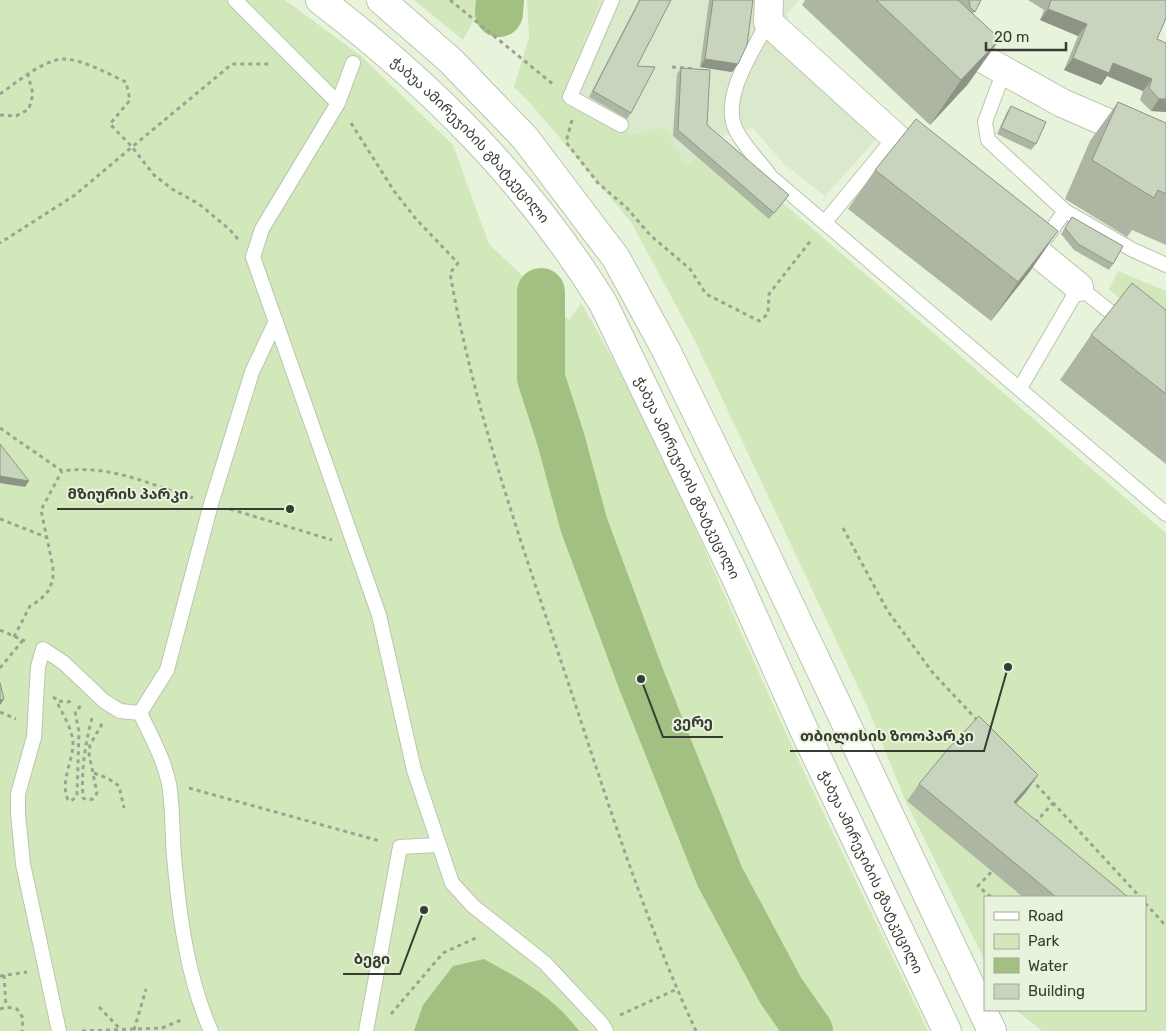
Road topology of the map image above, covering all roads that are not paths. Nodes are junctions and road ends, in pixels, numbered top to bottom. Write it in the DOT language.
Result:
graph roads {
  1 [pos="235,0"];
  2 [pos="320,0"];
  3 [pos="381,0"];
  4 [pos="612,0"];
  5 [pos="919,0"];
  6 [pos="769,11"];
  7 [pos="352,63"];
  8 [pos="1004,70"];
  9 [pos="338,103"];
  10 [pos="621,125"];
  11 [pos="895,137"];
  12 [pos="1166,148"];
  13 [pos="947,180"];
  14 [pos="1065,211"];
  15 [pos="992,216"];
  16 [pos="825,222"];
  17 [pos="1036,252"];
  18 [pos="1166,265"];
  19 [pos="1079,287"];
  20 [pos="276,322"];
  21 [pos="1136,332"];
  22 [pos="1020,388"];
  23 [pos="1166,514"];
  24 [pos="140,714"];
  25 [pos="438,845"];
  26 [pos="58,1031"];
  27 [pos="211,1031"];
  28 [pos="366,1031"];
  29 [pos="606,1031"];
  30 [pos="947,1031"];
  31 [pos="992,1031"];
  1 -- 9 [label="lane"];
  2 -- 30 [label="main road, ჭაბუა ამირეჯიბის გზატკეცილი"];
  3 -- 31 [label="main road"];
  4 -- 10 [label="lane"];
  5 -- 8 [label="main road"];
  6 -- 11 [label="main road"];
  6 -- 16 [label="lane"];
  7 -- 9 [label="lane"];
  8 -- 12 [label="main road"];
  8 -- 14 [label="lane"];
  9 -- 20 [label="lane"];
  11 -- 13 [label="main road"];
  11 -- 16 [label="lane"];
  14 -- 17 [label="lane"];
  14 -- 18 [label="lane"];
  15 -- 17 [label="main road"];
  16 -- 22 [label="lane"];
  17 -- 19 [label="main road"];
  19 -- 21 [label="lane"];
  19 -- 22 [label="lane"];
  20 -- 24 [label="lane"];
  20 -- 25 [label="lane"];
  22 -- 23 [label="lane"];
  24 -- 26 [label="lane"];
  24 -- 27 [label="lane"];
  25 -- 28 [label="lane"];
  25 -- 29 [label="lane"];
}
